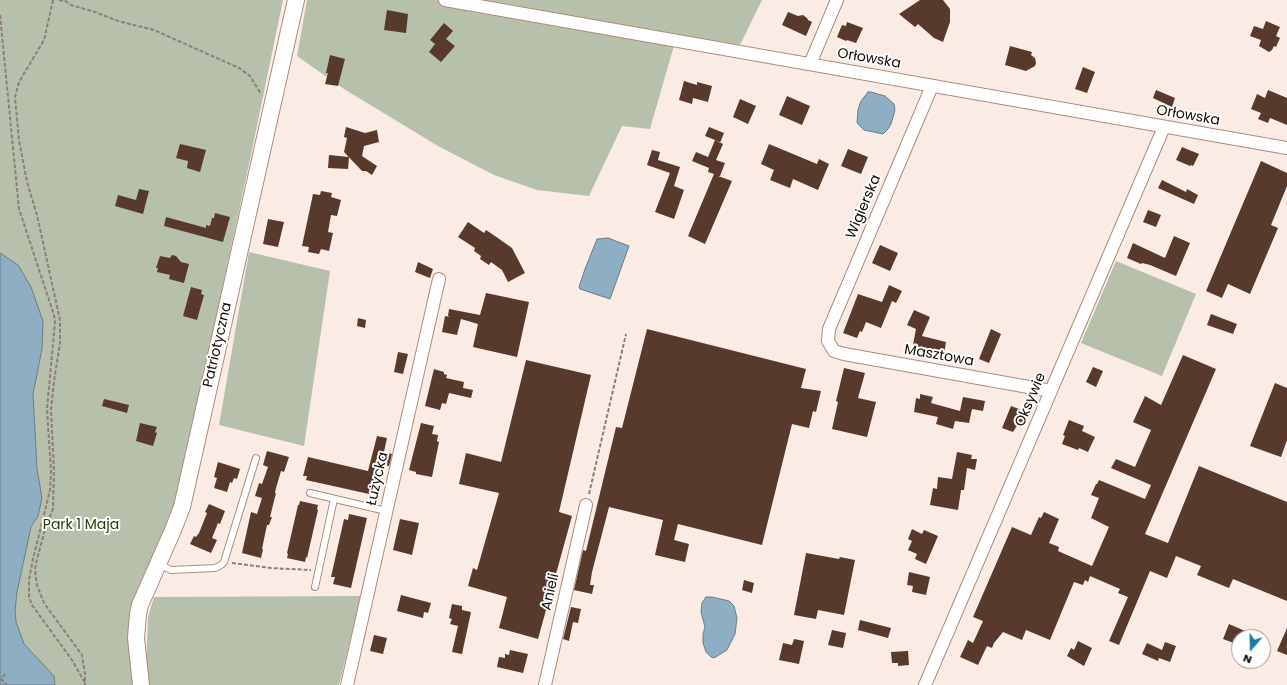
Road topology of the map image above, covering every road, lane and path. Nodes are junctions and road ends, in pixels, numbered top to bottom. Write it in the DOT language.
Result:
graph roads {
  1 [pos="53,0"];
  2 [pos="59,0"];
  3 [pos="296,0"];
  4 [pos="445,0"];
  5 [pos="837,0"];
  6 [pos="66,1"];
  7 [pos="0,15"];
  8 [pos="810,64"];
  9 [pos="932,86"];
  10 [pos="271,107"];
  11 [pos="1164,127"];
  12 [pos="1287,148"];
  13 [pos="439,279"];
  14 [pos="626,334"];
  15 [pos="828,341"];
  16 [pos="1051,391"];
  17 [pos="256,458"];
  18 [pos="310,493"];
  19 [pos="334,499"];
  20 [pos="586,505"];
  21 [pos="386,511"];
  22 [pos="231,563"];
  23 [pos="159,564"];
  24 [pos="318,571"];
  25 [pos="314,587"];
  26 [pos="5,674"];
  27 [pos="8,685"];
  28 [pos="85,685"];
  29 [pos="141,685"];
  30 [pos="347,685"];
  31 [pos="545,685"];
  32 [pos="925,685"];
  1 -- 28 [label="path"];
  2 -- 6 [label="path"];
  3 -- 10 [label="street, Patriotyczna"];
  4 -- 8 [label="street, Orłowska"];
  5 -- 8 [label="street"];
  6 -- 10 [label="path"];
  7 -- 28 [label="path"];
  8 -- 9 [label="street, Orłowska"];
  9 -- 11 [label="street, Orłowska"];
  9 -- 15 [label="street, Wigierska"];
  10 -- 23 [label="street, Patriotyczna"];
  11 -- 12 [label="street, Orłowska"];
  11 -- 16 [label="street, Oksywie"];
  13 -- 21 [label="street, Łużycka"];
  14 -- 20 [label="path"];
  15 -- 16 [label="street, Masztowa"];
  16 -- 32 [label="street, Oksywie"];
  17 -- 23 [label="lane"];
  18 -- 19 [label="lane"];
  19 -- 21 [label="lane"];
  19 -- 24 [label="lane"];
  20 -- 31 [label="street, Anieli"];
  21 -- 30 [label="street, Łużycka"];
  22 -- 24 [label="path"];
  23 -- 29 [label="street, Patriotyczna"];
  24 -- 25 [label="lane"];
  26 -- 27 [label="path"];
}
